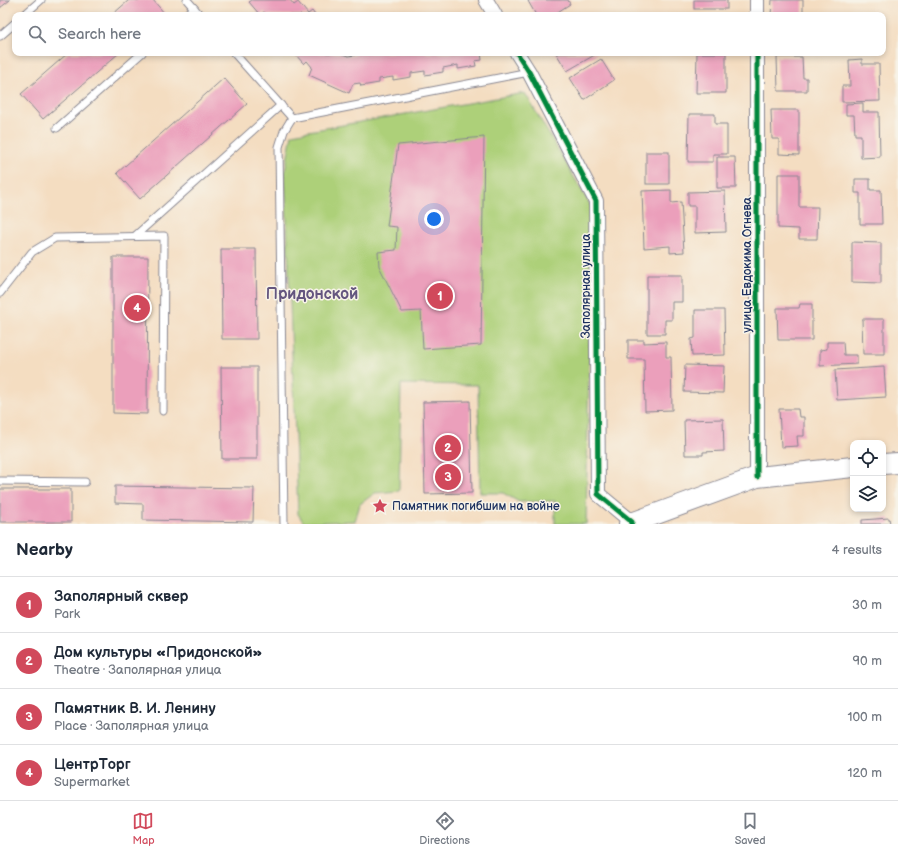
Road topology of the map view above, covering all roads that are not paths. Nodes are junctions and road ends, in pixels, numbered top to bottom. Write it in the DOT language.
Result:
graph roads {
  1 [pos="42,0"];
  2 [pos="187,0"];
  3 [pos="486,0"];
  4 [pos="757,0"];
  5 [pos="194,8"];
  6 [pos="28,12"];
  7 [pos="189,12"];
  8 [pos="197,12"];
  9 [pos="493,12"];
  10 [pos="757,12"];
  11 [pos="12,26"];
  12 [pos="0,36"];
  13 [pos="139,56"];
  14 [pos="237,56"];
  15 [pos="519,56"];
  16 [pos="757,56"];
  17 [pos="529,72"];
  18 [pos="281,105"];
  19 [pos="292,118"];
  20 [pos="57,128"];
  21 [pos="135,236"];
  22 [pos="0,293"];
  23 [pos="163,411"];
  24 [pos="898,462"];
  25 [pos="886,464"];
  26 [pos="850,467"];
  27 [pos="757,477"];
  28 [pos="0,481"];
  29 [pos="84,482"];
  30 [pos="631,523"];
  31 [pos="284,524"];
  1 -- 6 [label="lane"];
  2 -- 5 [label="lane"];
  3 -- 9 [label="street"];
  4 -- 10 [label="street"];
  5 -- 7 [label="lane"];
  5 -- 8 [label="lane"];
  11 -- 12 [label="lane"];
  13 -- 20 [label="lane"];
  14 -- 18 [label="lane"];
  15 -- 17 [label="street, Заполярная улица"];
  16 -- 27 [label="street, улица Евдокима Огнева"];
  17 -- 19 [label="lane"];
  17 -- 30 [label="street, Заполярная улица"];
  18 -- 19 [label="lane"];
  18 -- 21 [label="lane"];
  19 -- 31 [label="lane"];
  21 -- 22 [label="lane"];
  21 -- 23 [label="lane"];
  24 -- 25 [label="street"];
  26 -- 27 [label="street"];
  27 -- 30 [label="street"];
  28 -- 29 [label="lane"];
}
